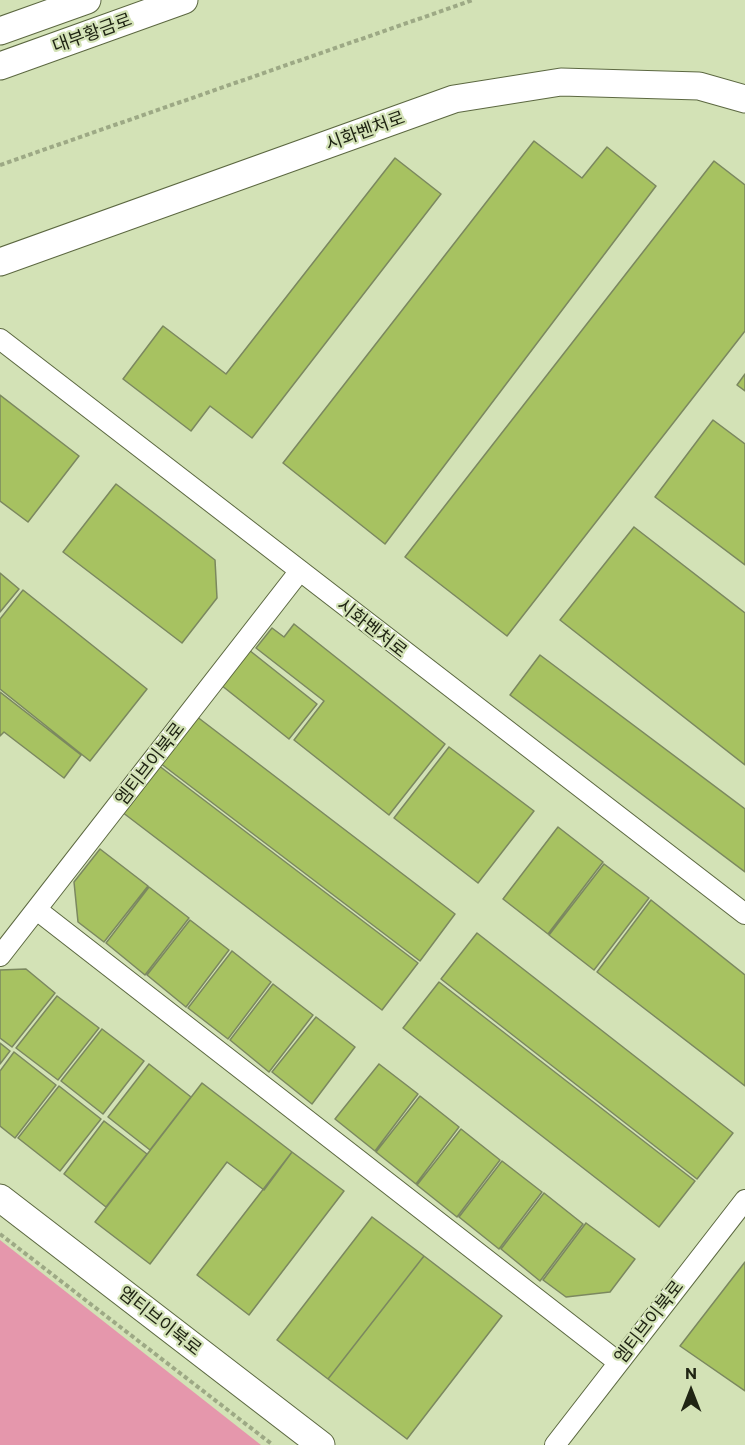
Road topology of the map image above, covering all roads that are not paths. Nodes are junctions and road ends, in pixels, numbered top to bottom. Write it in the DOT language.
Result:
graph roads {
  1 [pos="87,0"];
  2 [pos="184,0"];
  3 [pos="0,31"];
  4 [pos="0,66"];
  5 [pos="745,99"];
  6 [pos="0,262"];
  7 [pos="0,339"];
  8 [pos="300,572"];
  9 [pos="36,910"];
  10 [pos="745,914"];
  11 [pos="0,956"];
  12 [pos="0,1198"];
  13 [pos="745,1200"];
  14 [pos="618,1362"];
  15 [pos="321,1445"];
  16 [pos="555,1445"];
  1 -- 3 [label="street, 대부황금로"];
  2 -- 4 [label="street, 대부황금로"];
  5 -- 6 [label="street, 시화벤처로"];
  7 -- 8 [label="street, 시화벤처로"];
  8 -- 9 [label="street, 엠티브이북로"];
  8 -- 10 [label="street, 시화벤처로"];
  9 -- 11 [label="street, 엠티브이북로"];
  9 -- 14 [label="street"];
  12 -- 15 [label="street, 엠티브이북로"];
  13 -- 14 [label="street, 엠티브이북로"];
  14 -- 16 [label="street, 엠티브이북로"];
}
